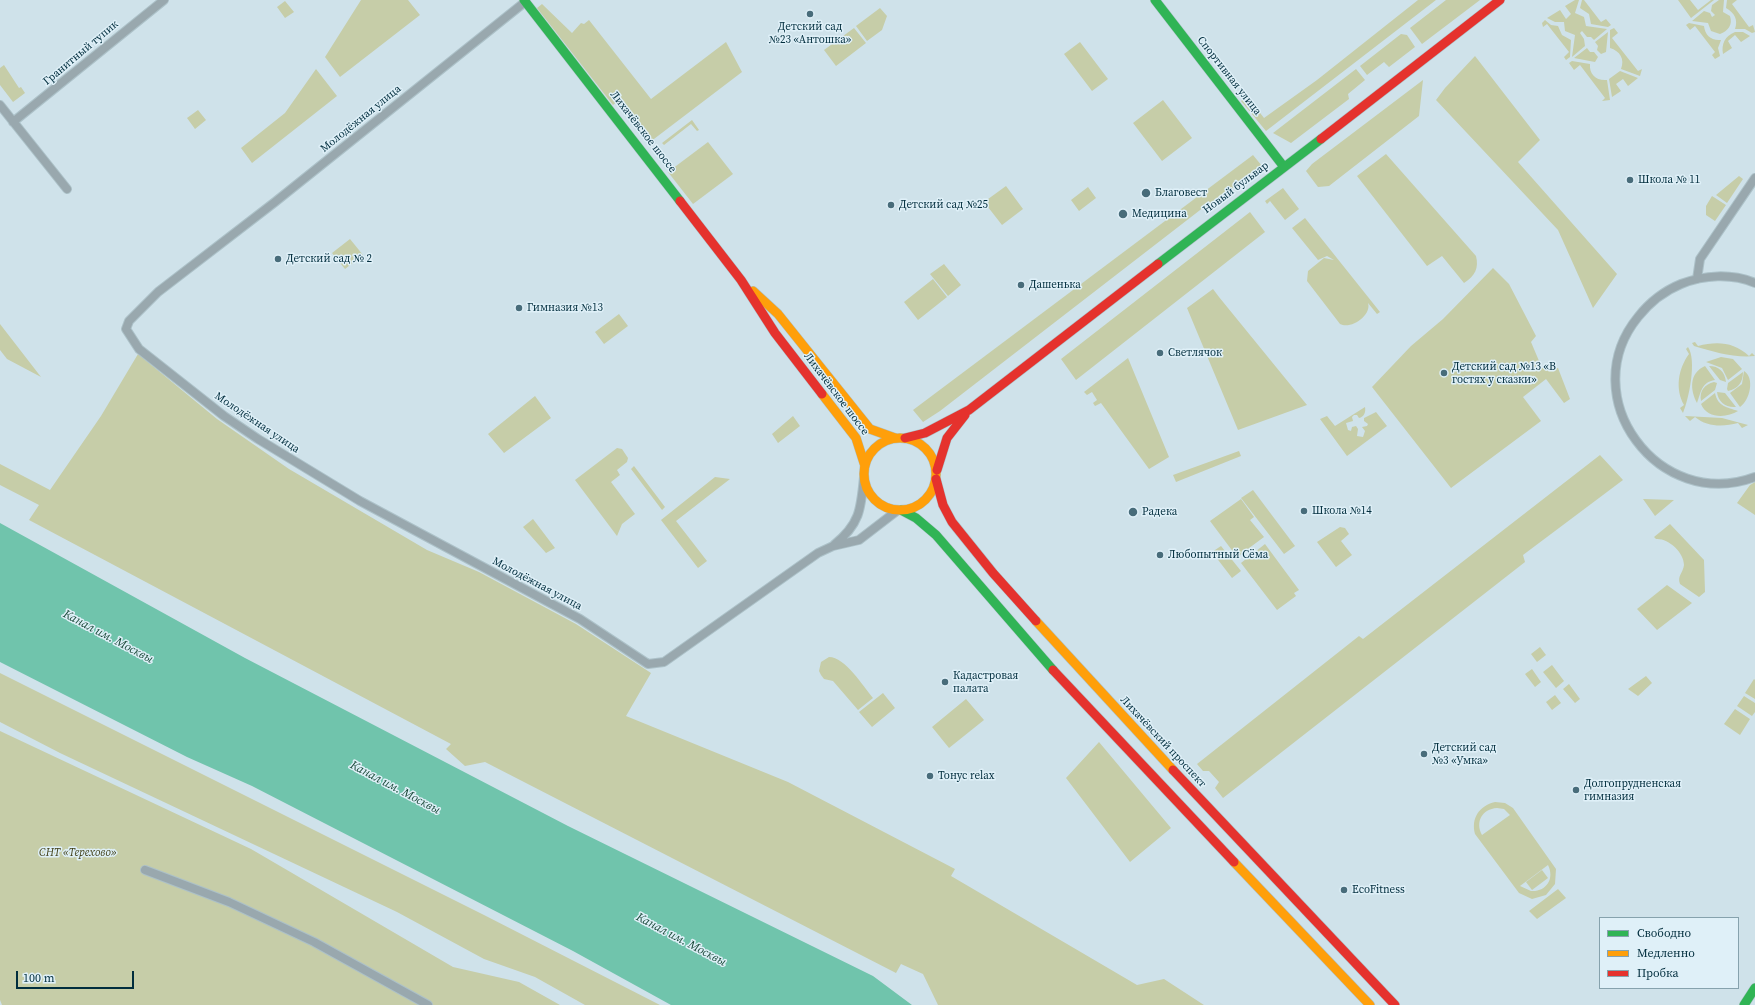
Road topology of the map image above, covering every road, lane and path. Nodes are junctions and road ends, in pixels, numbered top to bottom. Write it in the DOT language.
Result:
graph roads {
  1 [pos="164,0"];
  2 [pos="1155,0"];
  3 [pos="1500,0"];
  4 [pos="525,1"];
  5 [pos="0,105"];
  6 [pos="13,122"];
  7 [pos="1284,167"];
  8 [pos="1755,178"];
  9 [pos="67,189"];
  10 [pos="1697,279"];
  11 [pos="741,280"];
  12 [pos="1755,283"];
  13 [pos="969,410"];
  14 [pos="895,438"];
  15 [pos="905,438"];
  16 [pos="865,466"];
  17 [pos="864,477"];
  18 [pos="936,477"];
  19 [pos="1755,477"];
  20 [pos="900,510"];
  21 [pos="833,546"];
  22 [pos="145,870"];
  23 [pos="1755,988"];
  24 [pos="428,1005"];
  25 [pos="1370,1005"];
  26 [pos="1395,1005"];
  27 [pos="1744,1005"];
  1 -- 6 [label="street, Гранитный тупик"];
  2 -- 7 [label="main road, Спортивная улица"];
  3 -- 7 [label="main road, Новый бульвар"];
  4 -- 11 [label="main road, Лихачёвское шоссе"];
  4 -- 21 [label="street, Молодёжная улица"];
  5 -- 6 [label="street"];
  6 -- 9 [label="street"];
  7 -- 13 [label="main road, Новый бульвар"];
  8 -- 10 [label="street"];
  10 -- 12 [label="street"];
  10 -- 19 [label="street"];
  11 -- 14 [label="main road, Лихачёвское шоссе"];
  11 -- 16 [label="main road, Лихачёвское шоссе"];
  13 -- 15 [label="main road, Новый бульвар"];
  13 -- 18 [label="main road, Новый бульвар"];
  14 -- 15 [label="main road, Лихачёвский проспект"];
  14 -- 16 [label="main road, Лихачёвский проспект"];
  15 -- 18 [label="main road, Лихачёвский проспект"];
  16 -- 17 [label="main road, Лихачёвский проспект"];
  17 -- 20 [label="main road, Лихачёвский проспект"];
  17 -- 21 [label="street, Молодёжная улица"];
  18 -- 20 [label="main road"];
  18 -- 26 [label="main road, Лихачёвский проспект"];
  20 -- 21 [label="street, Молодёжная улица"];
  20 -- 25 [label="main road, Лихачёвский проспект"];
  22 -- 24 [label="street"];
  23 -- 27 [label="main road"];
}
